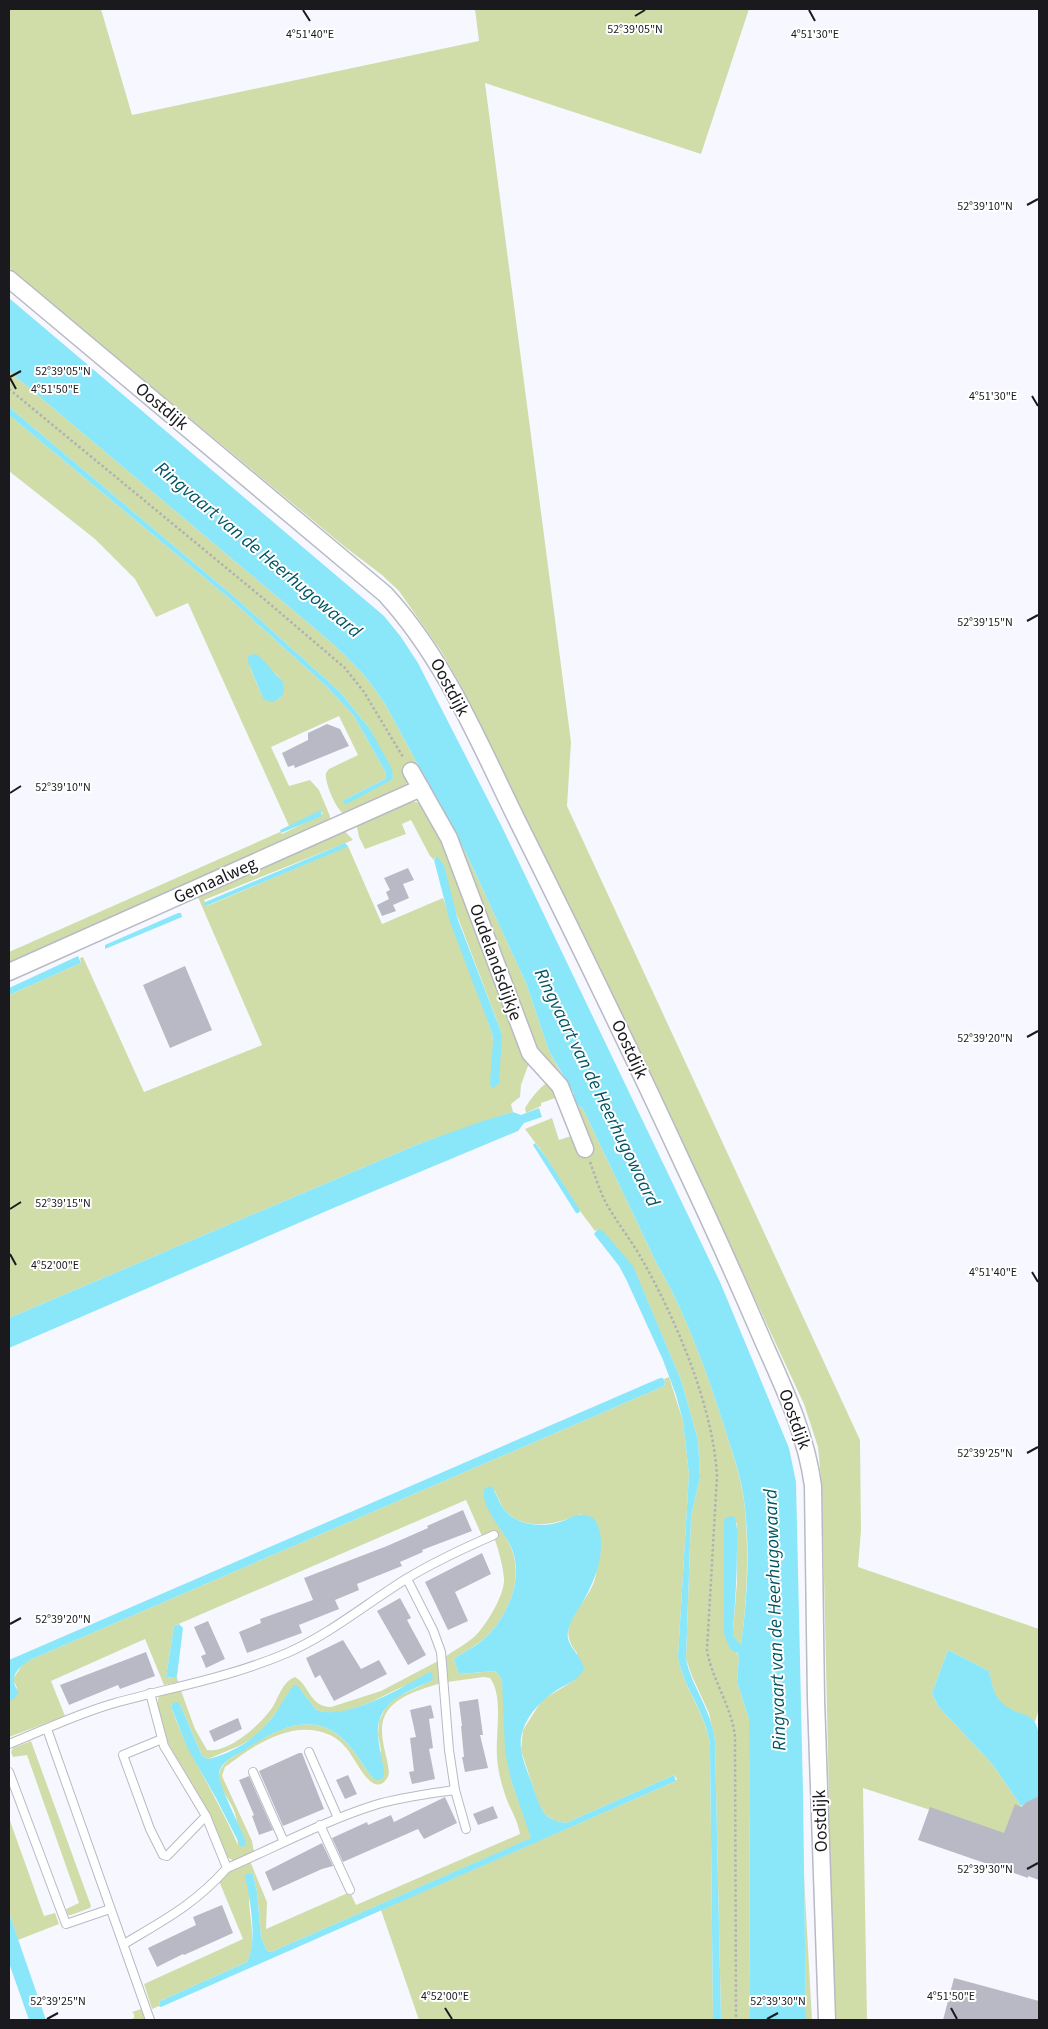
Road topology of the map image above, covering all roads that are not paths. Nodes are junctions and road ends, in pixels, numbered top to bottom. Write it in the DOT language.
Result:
graph roads {
  1 [pos="9,279"];
  2 [pos="411,771"];
  3 [pos="421,788"];
  4 [pos="9,972"];
  5 [pos="585,1149"];
  6 [pos="494,1535"];
  7 [pos="407,1579"];
  8 [pos="150,1694"];
  9 [pos="47,1729"];
  10 [pos="162,1739"];
  11 [pos="9,1744"];
  12 [pos="309,1752"];
  13 [pos="9,1772"];
  14 [pos="254,1772"];
  15 [pos="455,1790"];
  16 [pos="206,1816"];
  17 [pos="338,1818"];
  18 [pos="320,1825"];
  19 [pos="466,1829"];
  20 [pos="284,1842"];
  21 [pos="227,1868"];
  22 [pos="350,1890"];
  23 [pos="110,1910"];
  24 [pos="124,1944"];
  25 [pos="150,2020"];
  26 [pos="826,2020"];
  1 -- 26 [label="street, Oostdijk"];
  2 -- 3 [label="street, Oudelandsdijkje"];
  3 -- 4 [label="street, Gemaalweg"];
  3 -- 5 [label="street, Oudelandsdijkje"];
  6 -- 7 [label="lane"];
  7 -- 8 [label="lane"];
  7 -- 15 [label="lane"];
  8 -- 9 [label="lane"];
  8 -- 10 [label="lane"];
  9 -- 11 [label="lane"];
  9 -- 23 [label="lane"];
  10 -- 16 [label="lane"];
  10 -- 16 [label="lane"];
  12 -- 17 [label="lane"];
  13 -- 23 [label="lane"];
  14 -- 20 [label="lane"];
  15 -- 17 [label="lane"];
  15 -- 19 [label="lane"];
  16 -- 21 [label="lane"];
  17 -- 18 [label="lane"];
  18 -- 20 [label="lane"];
  18 -- 22 [label="lane"];
  20 -- 21 [label="lane"];
  21 -- 24 [label="lane"];
  23 -- 24 [label="lane"];
  24 -- 25 [label="lane"];
}
